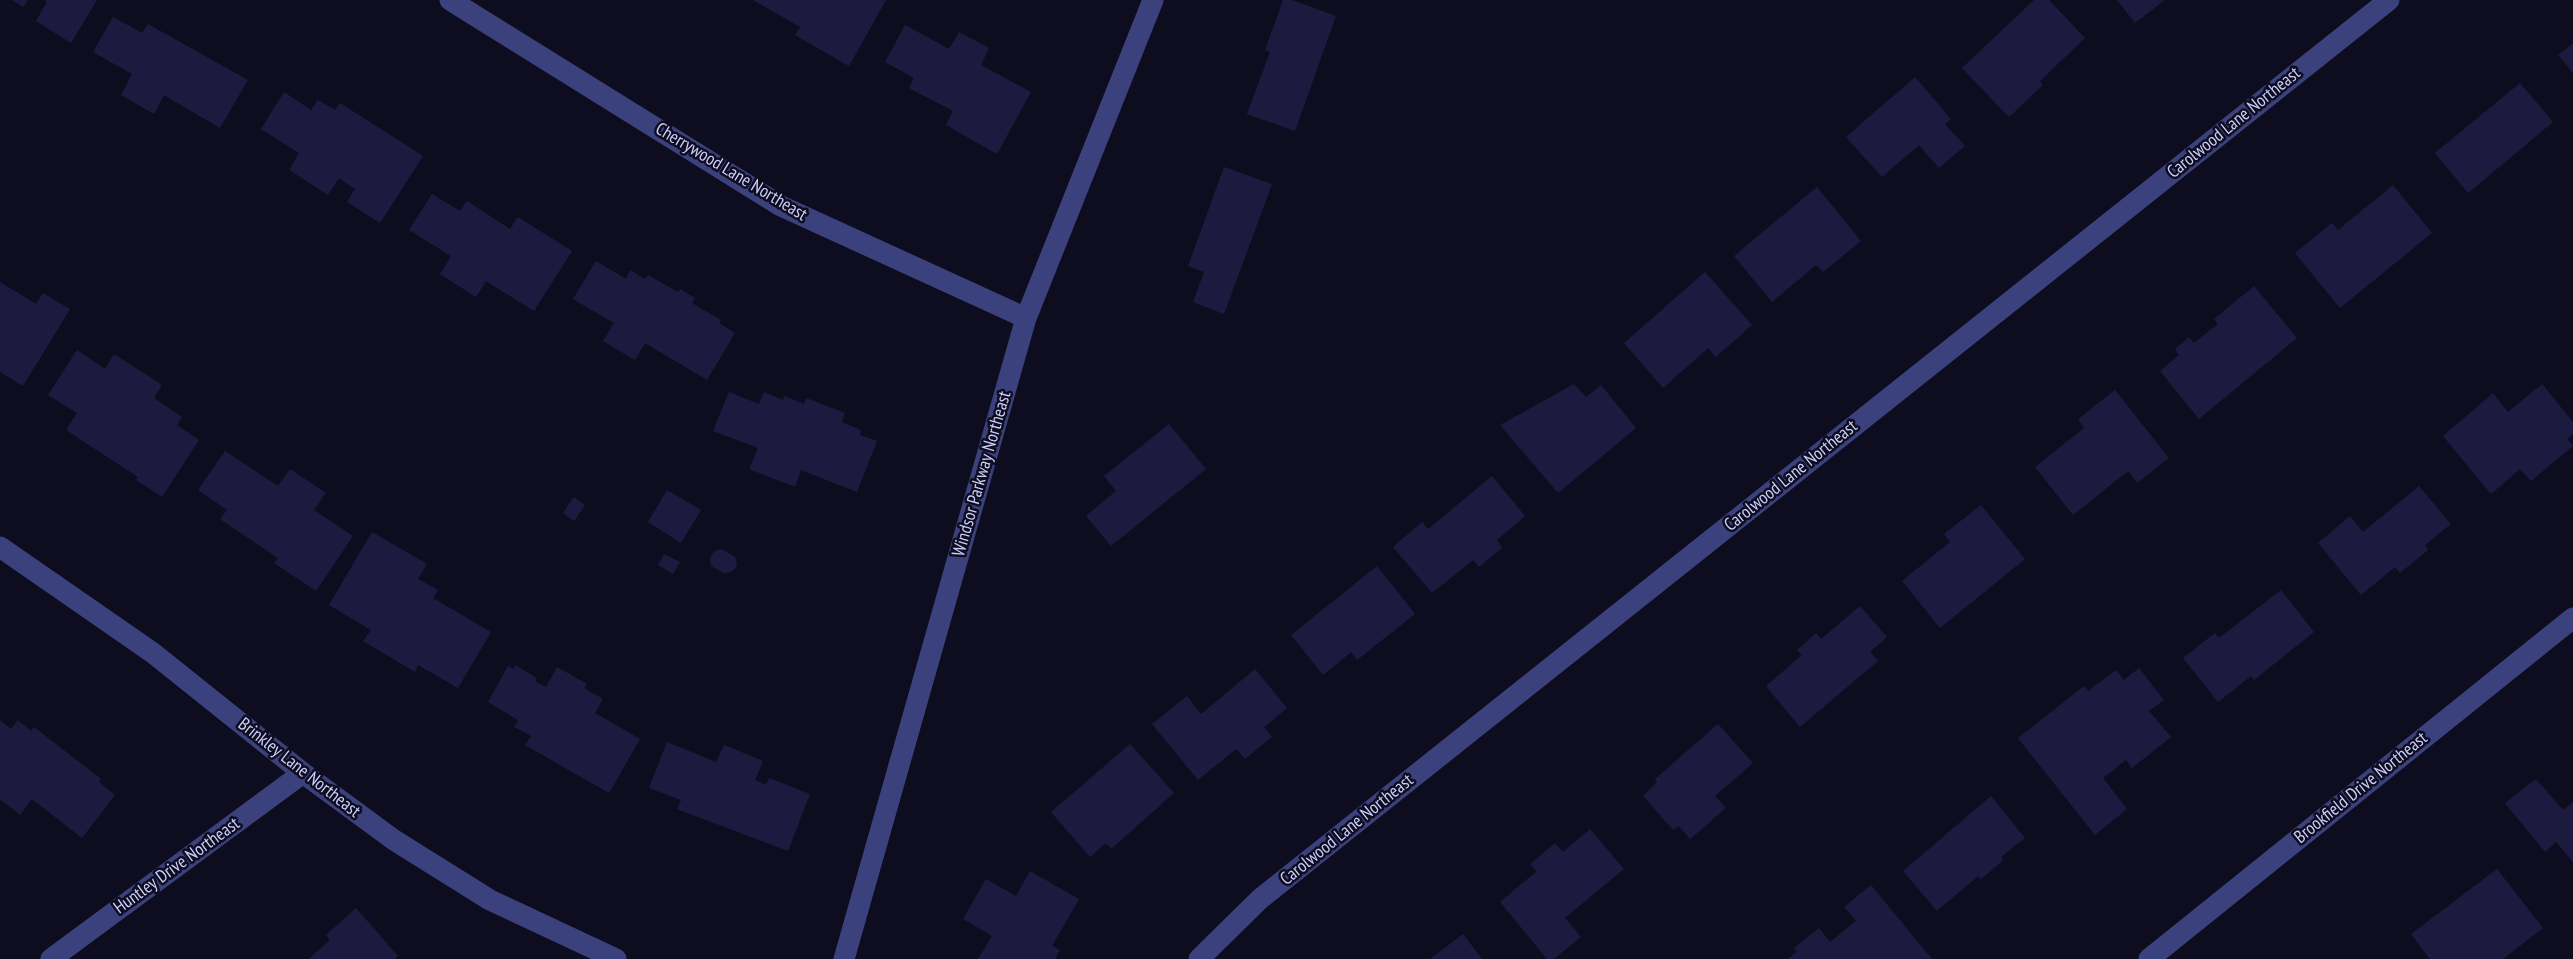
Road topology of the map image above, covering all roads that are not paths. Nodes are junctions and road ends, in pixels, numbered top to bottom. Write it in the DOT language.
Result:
graph roads {
  1 [pos="450,0"];
  2 [pos="1153,0"];
  3 [pos="2389,0"];
  4 [pos="1026,318"];
  5 [pos="0,547"];
  6 [pos="2573,618"];
  7 [pos="303,773"];
  8 [pos="51,959"];
  9 [pos="617,959"];
  10 [pos="844,959"];
  11 [pos="1199,959"];
  12 [pos="2149,959"];
  1 -- 4 [label="street, Cherrywood Lane Northeast"];
  2 -- 4 [label="street, Windsor Parkway Northeast"];
  3 -- 11 [label="street, Carolwood Lane Northeast"];
  4 -- 10 [label="street, Windsor Parkway Northeast"];
  5 -- 7 [label="street, Brinkley Lane Northeast"];
  6 -- 12 [label="street, Brookfield Drive Northeast"];
  7 -- 8 [label="street, Huntley Drive Northeast"];
  7 -- 9 [label="street, Brinkley Lane Northeast"];
}
